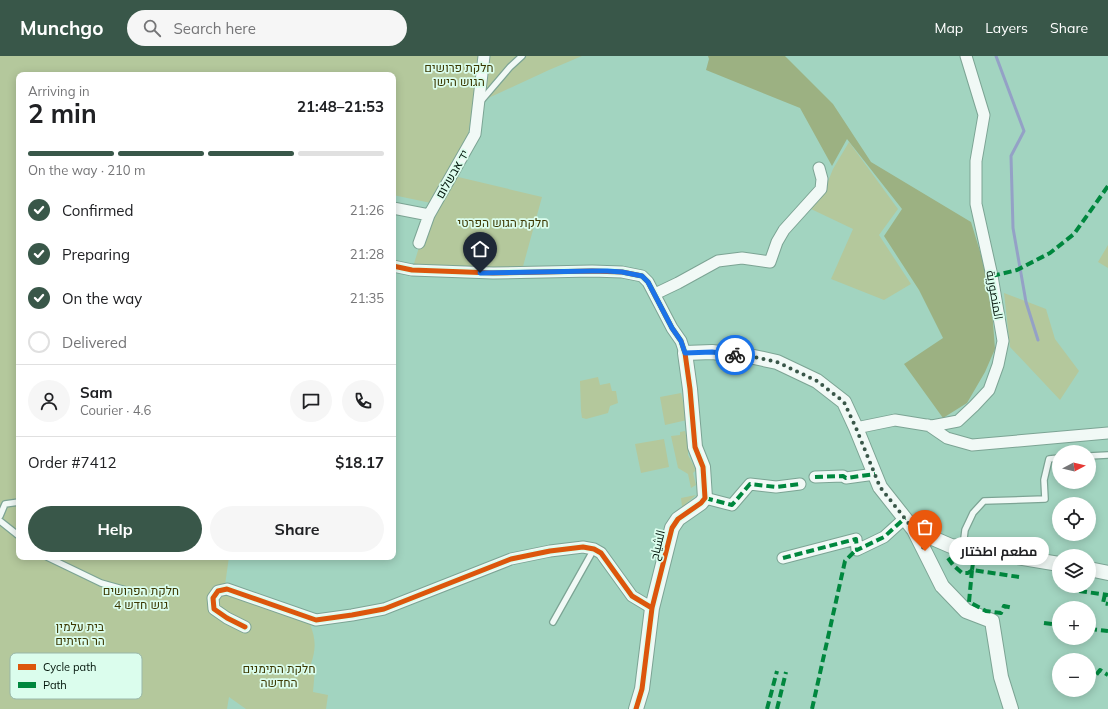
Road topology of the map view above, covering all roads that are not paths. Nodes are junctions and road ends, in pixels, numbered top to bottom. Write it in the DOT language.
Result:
graph roads {
  1 [pos="484,56"];
  2 [pos="522,56"];
  3 [pos="966,56"];
  4 [pos="479,103"];
  5 [pos="820,168"];
  6 [pos="396,209"];
  7 [pos="429,215"];
  8 [pos="419,244"];
  9 [pos="396,263"];
  10 [pos="396,267"];
  11 [pos="412,270"];
  12 [pos="655,294"];
  13 [pos="685,353"];
  14 [pos="928,425"];
  15 [pos="856,428"];
  16 [pos="1108,433"];
  17 [pos="1108,455"];
  18 [pos="1096,456"];
  19 [pos="1052,459"];
  20 [pos="875,474"];
  21 [pos="815,477"];
  22 [pos="800,484"];
  23 [pos="705,498"];
  24 [pos="16,502"];
  25 [pos="0,516"];
  26 [pos="905,518"];
  27 [pos="0,521"];
  28 [pos="914,530"];
  29 [pos="16,534"];
  30 [pos="963,548"];
  31 [pos="594,549"];
  32 [pos="784,558"];
  33 [pos="53,560"];
  34 [pos="1052,563"];
  35 [pos="1096,571"];
  36 [pos="1108,573"];
  37 [pos="126,590"];
  38 [pos="652,608"];
  39 [pos="553,622"];
  40 [pos="245,628"];
  41 [pos="636,709"];
  42 [pos="1011,709"];
  1 -- 4 [label="street, יד אבשלום"];
  2 -- 4 [label="lane"];
  3 -- 14 [label="street, المنصورية"];
  4 -- 7 [label="street, יד אבשלום"];
  5 -- 12 [label="street"];
  6 -- 7 [label="street"];
  7 -- 8 [label="street, יד אבשלום"];
  9 -- 11 [label="street"];
  10 -- 11 [label="street"];
  11 -- 12 [label="street"];
  12 -- 13 [label="street"];
  13 -- 15 [label="street"];
  13 -- 23 [label="street"];
  14 -- 15 [label="street, المنصورية"];
  14 -- 16 [label="street"];
  15 -- 20 [label="street"];
  17 -- 18 [label="lane"];
  19 -- 30 [label="lane"];
  20 -- 21 [label="street"];
  20 -- 26 [label="street"];
  22 -- 23 [label="street"];
  23 -- 38 [label="street, الشياح"];
  24 -- 25 [label="lane"];
  26 -- 28 [label="street"];
  26 -- 32 [label="street"];
  27 -- 29 [label="lane"];
  28 -- 30 [label="street"];
  28 -- 42 [label="street"];
  30 -- 34 [label="street"];
  31 -- 38 [label="street"];
  31 -- 39 [label="lane"];
  31 -- 40 [label="street"];
  33 -- 37 [label="lane"];
  35 -- 36 [label="street"];
  38 -- 41 [label="street, الشياح"];
}
